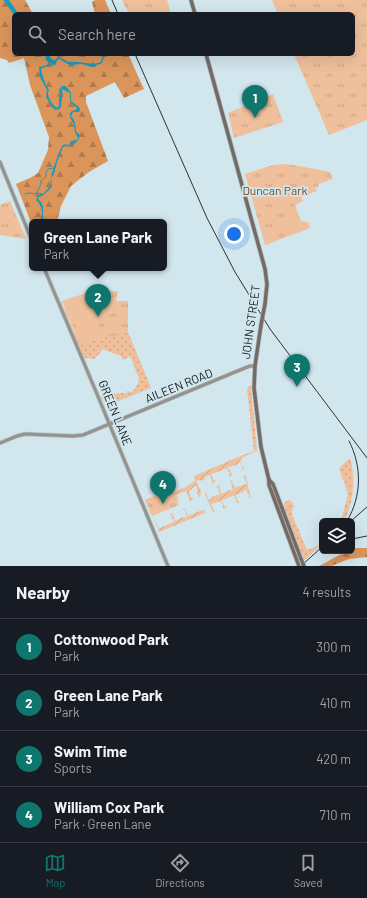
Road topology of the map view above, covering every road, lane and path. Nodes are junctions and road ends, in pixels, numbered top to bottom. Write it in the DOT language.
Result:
graph roads {
  1 [pos="190,0"];
  2 [pos="193,12"];
  3 [pos="207,56"];
  4 [pos="0,162"];
  5 [pos="29,234"];
  6 [pos="45,271"];
  7 [pos="255,366"];
  8 [pos="109,424"];
  9 [pos="0,443"];
  10 [pos="299,559"];
  11 [pos="168,566"];
  12 [pos="300,566"];
  13 [pos="304,566"];
  1 -- 2 [label="main road"];
  3 -- 7 [label="main road, JOHN STREET, bridge"];
  4 -- 5 [label="street"];
  6 -- 8 [label="street, GREEN LANE"];
  7 -- 8 [label="street, AILEEN ROAD"];
  7 -- 10 [label="main road, JOHN STREET"];
  8 -- 9 [label="street, AILEEN ROAD"];
  8 -- 11 [label="street, GREEN LANE"];
  10 -- 12 [label="main road, JOHN STREET"];
  10 -- 13 [label="main road, JOHN STREET, bridge"];
}
